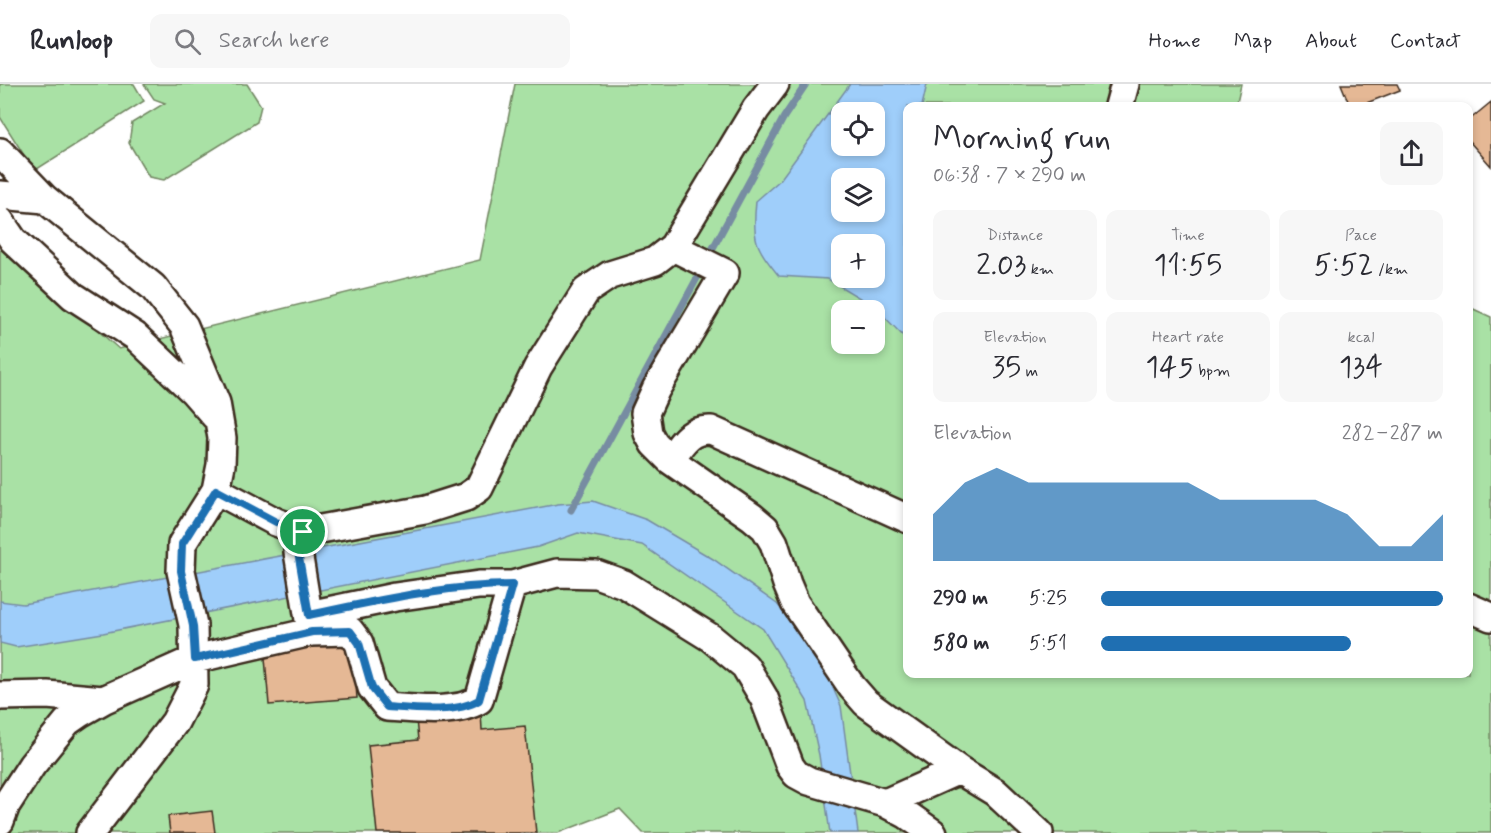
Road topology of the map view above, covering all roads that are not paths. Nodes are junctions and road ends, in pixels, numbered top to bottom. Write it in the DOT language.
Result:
graph roads {
  1 [pos="775,84"];
  2 [pos="1125,84"];
  3 [pos="1120,102"];
  4 [pos="0,152"];
  5 [pos="0,195"];
  6 [pos="45,199"];
  7 [pos="0,221"];
  8 [pos="692,256"];
  9 [pos="219,422"];
  10 [pos="670,460"];
  11 [pos="216,490"];
  12 [pos="903,517"];
  13 [pos="301,542"];
  14 [pos="512,585"];
  15 [pos="1473,609"];
  16 [pos="310,617"];
  17 [pos="1491,618"];
  18 [pos="195,659"];
  19 [pos="47,695"];
  20 [pos="0,696"];
  21 [pos="103,700"];
  22 [pos="67,722"];
  23 [pos="959,770"];
  24 [pos="877,801"];
  25 [pos="0,821"];
  26 [pos="90,833"];
  27 [pos="933,833"];
  28 [pos="1039,833"];
  1 -- 8 [label="lane"];
  2 -- 3 [label="lane"];
  4 -- 6 [label="lane"];
  5 -- 6 [label="lane"];
  6 -- 9 [label="lane"];
  7 -- 9 [label="lane"];
  8 -- 10 [label="lane"];
  8 -- 13 [label="lane"];
  9 -- 11 [label="lane"];
  10 -- 12 [label="lane"];
  10 -- 23 [label="lane"];
  11 -- 13 [label="lane"];
  11 -- 18 [label="lane"];
  13 -- 16 [label="lane"];
  14 -- 16 [label="lane"];
  14 -- 16 [label="lane"];
  14 -- 24 [label="lane"];
  15 -- 17 [label="lane"];
  16 -- 18 [label="lane"];
  18 -- 21 [label="lane"];
  18 -- 26 [label="lane"];
  19 -- 20 [label="lane"];
  19 -- 21 [label="lane"];
  19 -- 22 [label="lane"];
  21 -- 22 [label="lane"];
  22 -- 25 [label="lane"];
  23 -- 24 [label="lane"];
  23 -- 28 [label="lane"];
  24 -- 27 [label="lane"];
}
